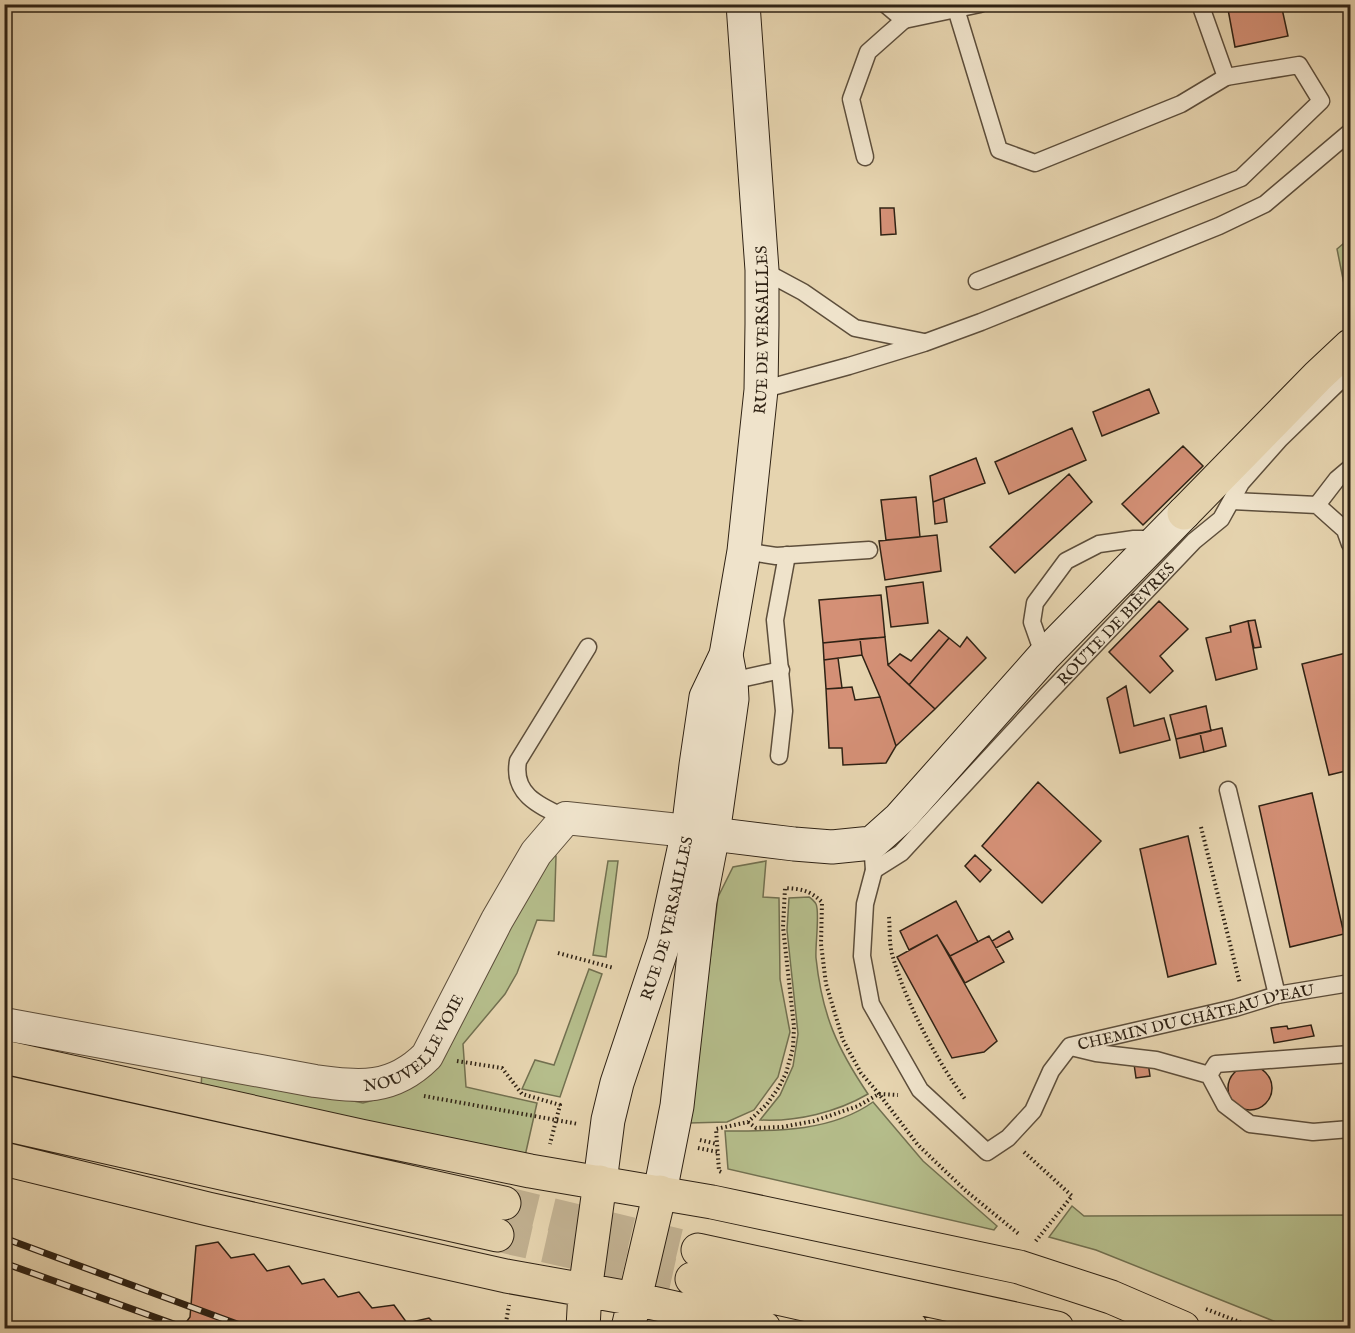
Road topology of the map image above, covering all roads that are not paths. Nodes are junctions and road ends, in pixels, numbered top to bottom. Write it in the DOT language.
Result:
graph roads {
  1 [pos="744,4"];
  2 [pos="885,4"];
  3 [pos="980,4"];
  4 [pos="1200,4"];
  5 [pos="956,9"];
  6 [pos="903,20"];
  7 [pos="1226,77"];
  8 [pos="1350,132"];
  9 [pos="865,157"];
  10 [pos="762,270"];
  11 [pos="977,280"];
  12 [pos="924,343"];
  13 [pos="1350,346"];
  14 [pos="1350,370"];
  15 [pos="761,390"];
  16 [pos="1350,468"];
  17 [pos="1232,501"];
  18 [pos="1317,504"];
  19 [pos="1177,529"];
  20 [pos="1350,544"];
  21 [pos="869,550"];
  22 [pos="744,551"];
  23 [pos="787,555"];
  24 [pos="588,647"];
  25 [pos="1044,656"];
  26 [pos="729,668"];
  27 [pos="781,670"];
  28 [pos="779,756"];
  29 [pos="1228,790"];
  30 [pos="566,818"];
  31 [pos="701,833"];
  32 [pos="873,856"];
  33 [pos="1350,983"];
  34 [pos="1278,995"];
  35 [pos="4,1024"];
  36 [pos="1070,1046"];
  37 [pos="1350,1054"];
  38 [pos="4,1057"];
  39 [pos="1209,1075"];
  40 [pos="4,1092"];
  41 [pos="4,1124"];
  42 [pos="1350,1129"];
  43 [pos="4,1159"];
  44 [pos="600,1182"];
  45 [pos="660,1192"];
  46 [pos="504,1203"];
  47 [pos="497,1235"];
  48 [pos="585,1292"];
  49 [pos="689,1312"];
  50 [pos="632,1314"];
  51 [pos="583,1329"];
  52 [pos="717,1329"];
  53 [pos="764,1329"];
  54 [pos="911,1329"];
  55 [pos="1057,1329"];
  56 [pos="1183,1329"];
  1 -- 10 [label="main road, RUE DE VERSAILLES"];
  2 -- 6 [label="lane"];
  3 -- 5 [label="lane"];
  4 -- 7 [label="lane"];
  5 -- 6 [label="lane"];
  5 -- 7 [label="lane"];
  6 -- 9 [label="lane"];
  7 -- 11 [label="lane"];
  8 -- 12 [label="lane"];
  10 -- 12 [label="lane"];
  10 -- 15 [label="main road, RUE DE VERSAILLES"];
  12 -- 15 [label="lane"];
  13 -- 19 [label="main road"];
  14 -- 17 [label="lane, ROUTE DE BIÈVRES"];
  15 -- 22 [label="main road, RUE DE VERSAILLES"];
  16 -- 18 [label="lane"];
  17 -- 18 [label="lane"];
  17 -- 19 [label="lane, ROUTE DE BIÈVRES"];
  18 -- 20 [label="lane"];
  19 -- 25 [label="main road, ROUTE DE BIÈVRES"];
  19 -- 25 [label="lane"];
  19 -- 32 [label="lane, ROUTE DE BIÈVRES"];
  21 -- 23 [label="lane"];
  22 -- 23 [label="lane"];
  22 -- 26 [label="main road, RUE DE VERSAILLES"];
  23 -- 27 [label="lane"];
  24 -- 30 [label="lane"];
  25 -- 32 [label="main road, ROUTE DE BIÈVRES"];
  26 -- 27 [label="lane"];
  26 -- 31 [label="main road, RUE DE VERSAILLES"];
  27 -- 28 [label="lane"];
  29 -- 34 [label="lane"];
  30 -- 31 [label="street"];
  30 -- 35 [label="street, NOUVELLE VOIE"];
  31 -- 32 [label="main road, ROUTE DE BIÈVRES"];
  31 -- 44 [label="main road, RUE DE VERSAILLES"];
  31 -- 45 [label="main road, RUE DE VERSAILLES"];
  32 -- 36 [label="lane, CHEMIN DU CHÂTEAU D'EAU"];
  33 -- 34 [label="lane, CHEMIN DU CHÂTEAU D'EAU"];
  34 -- 36 [label="lane, CHEMIN DU CHÂTEAU D'EAU"];
  36 -- 39 [label="lane"];
  37 -- 39 [label="lane"];
  38 -- 44 [label="main road"];
  39 -- 42 [label="lane"];
  40 -- 46 [label="main road"];
  41 -- 47 [label="main road"];
  43 -- 48 [label="main road"];
  44 -- 45 [label="main road"];
  44 -- 48 [label="main road"];
  45 -- 50 [label="main road"];
  45 -- 56 [label="main road"];
  48 -- 50 [label="main road"];
  48 -- 51 [label="main road"];
  49 -- 50 [label="main road"];
  49 -- 52 [label="main road"];
  49 -- 53 [label="main road"];
  54 -- 55 [label="main road"];
}
